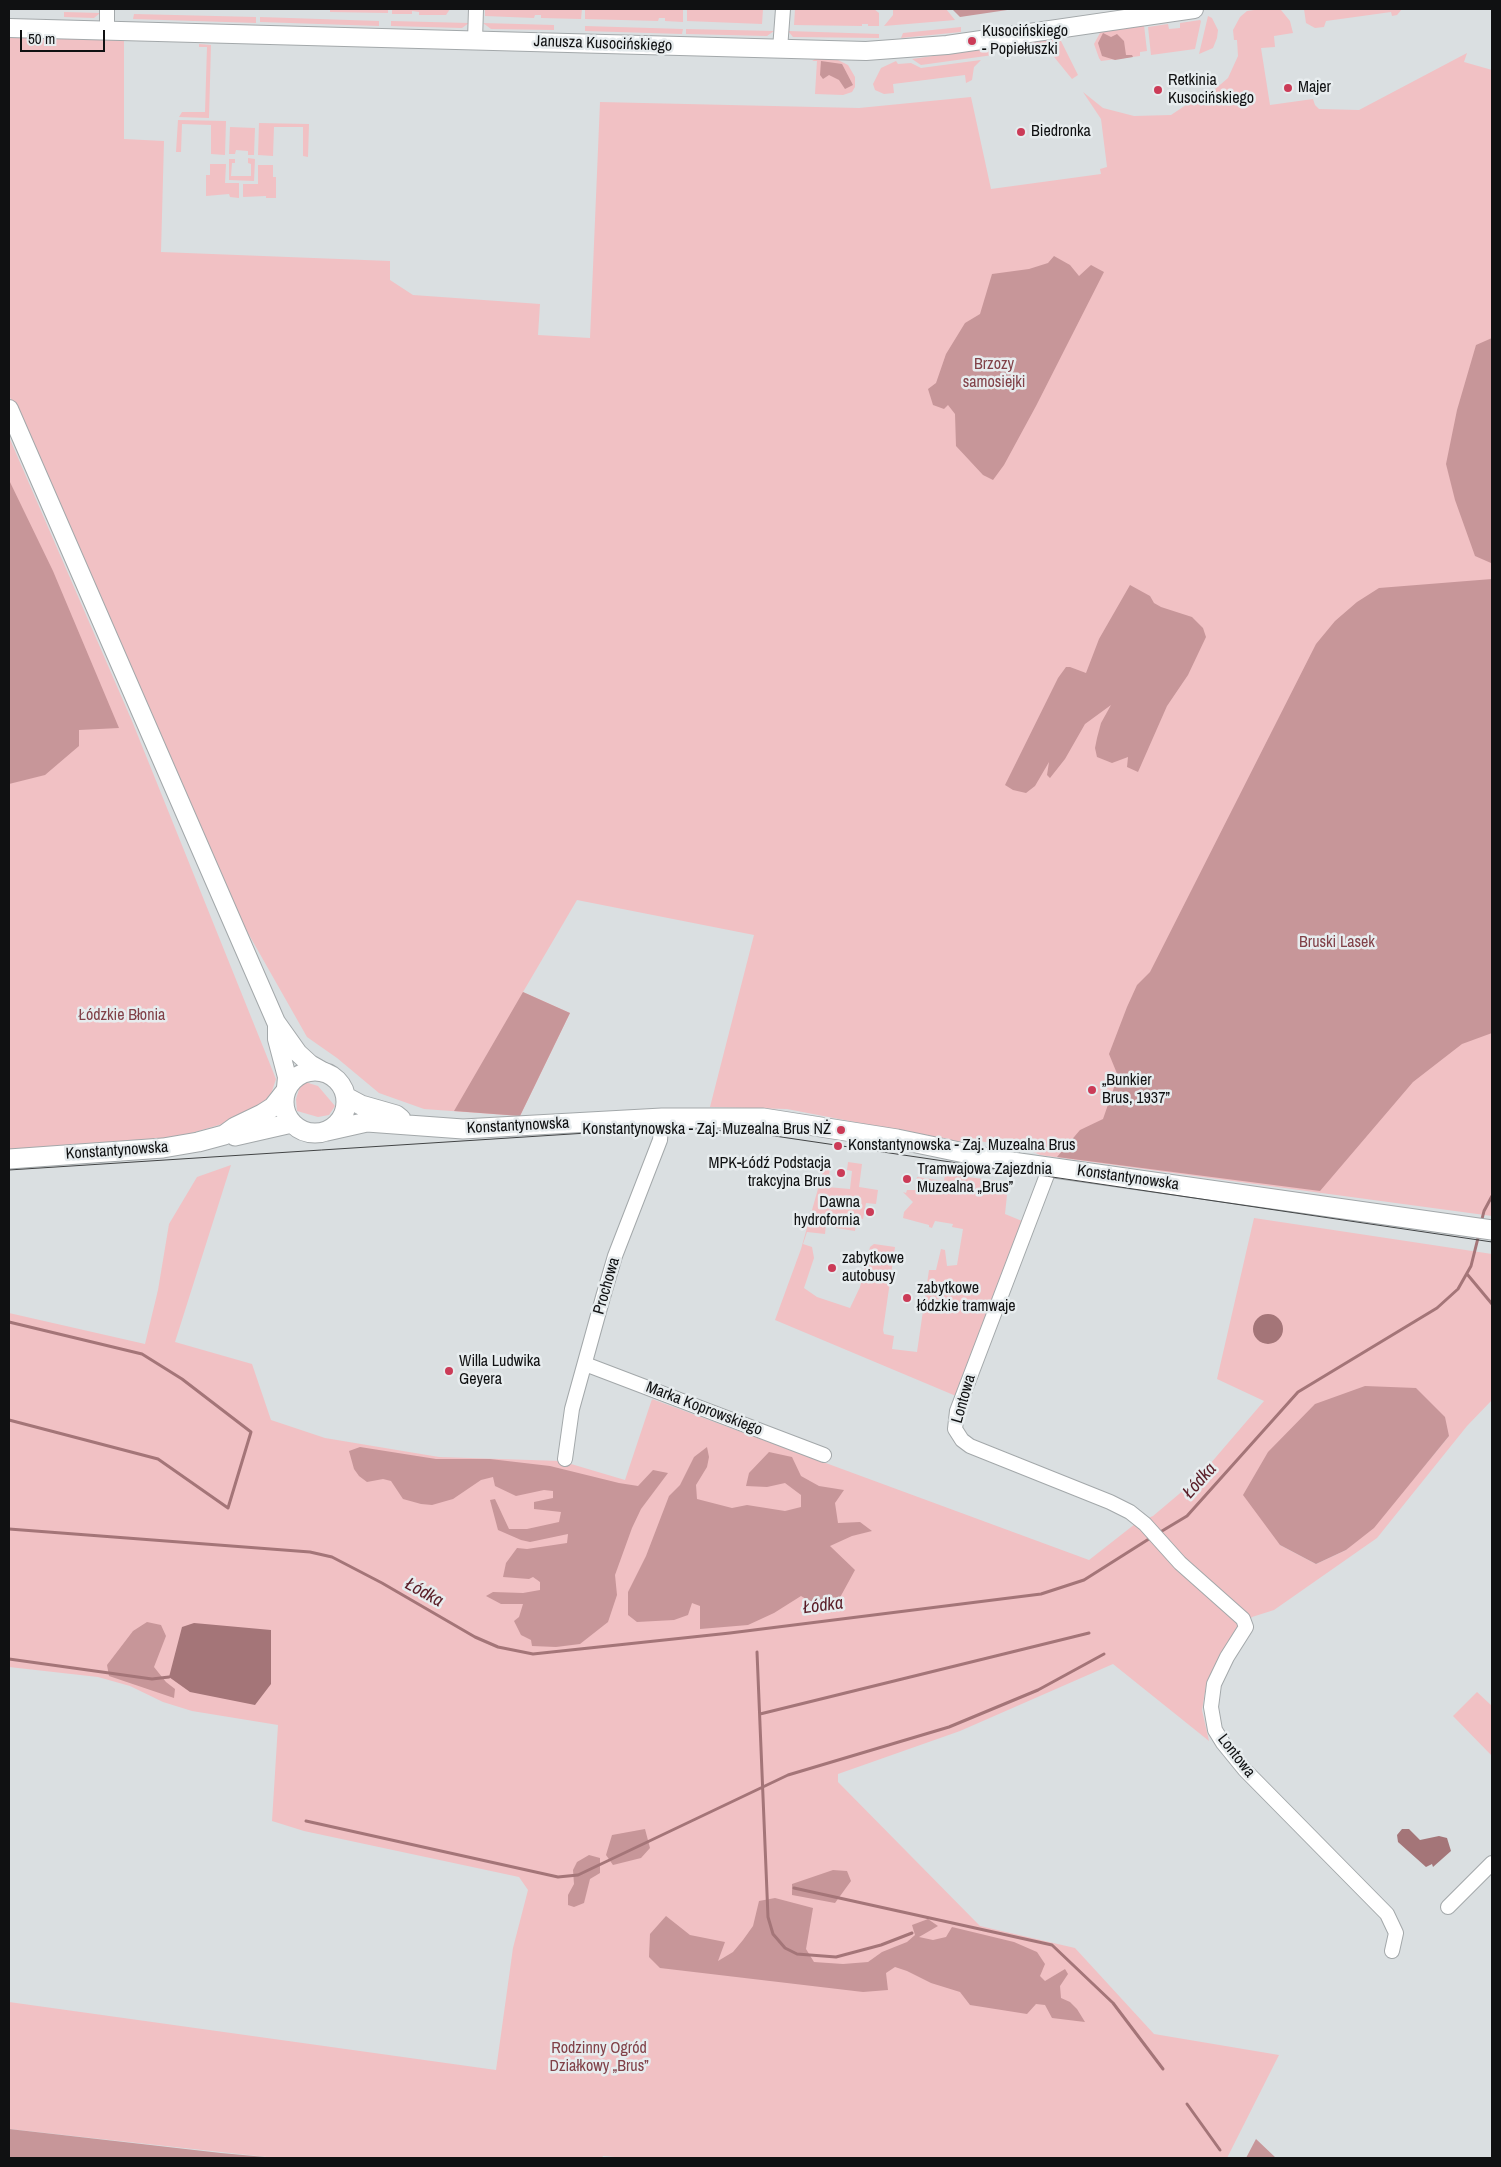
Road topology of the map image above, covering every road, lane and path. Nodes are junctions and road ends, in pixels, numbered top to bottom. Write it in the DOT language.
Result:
graph roads {
  1 [pos="107,9"];
  2 [pos="476,9"];
  3 [pos="782,9"];
  4 [pos="1194,9"];
  5 [pos="1123,14"];
  6 [pos="9,28"];
  7 [pos="107,30"];
  8 [pos="475,40"];
  9 [pos="780,48"];
  10 [pos="9,409"];
  11 [pos="276,1022"];
  12 [pos="324,1072"];
  13 [pos="285,1091"];
  14 [pos="346,1097"];
  15 [pos="662,1118"];
  16 [pos="292,1123"];
  17 [pos="405,1124"];
  18 [pos="327,1131"];
  19 [pos="224,1134"];
  20 [pos="9,1158"];
  21 [pos="1050,1167"];
  22 [pos="1492,1230"];
  23 [pos="585,1364"];
  24 [pos="824,1455"];
  25 [pos="565,1459"];
  26 [pos="1492,1863"];
  27 [pos="1448,1907"];
  28 [pos="1392,1951"];
  1 -- 7 [label="street"];
  2 -- 8 [label="street"];
  3 -- 9 [label="street"];
  4 -- 5 [label="street, Janusza Kusocińskiego"];
  5 -- 9 [label="street, Janusza Kusocińskiego"];
  6 -- 7 [label="street, Janusza Kusocińskiego"];
  7 -- 8 [label="street, Janusza Kusocińskiego"];
  8 -- 9 [label="street, Janusza Kusocińskiego"];
  10 -- 11 [label="street"];
  11 -- 12 [label="street"];
  11 -- 13 [label="street"];
  12 -- 13 [label="main road"];
  12 -- 14 [label="main road"];
  13 -- 16 [label="main road"];
  13 -- 19 [label="main road, Konstantynowska"];
  14 -- 17 [label="main road, Konstantynowska"];
  14 -- 18 [label="main road"];
  15 -- 17 [label="main road, Konstantynowska"];
  15 -- 21 [label="main road, Konstantynowska"];
  15 -- 23 [label="street, Prochowa"];
  16 -- 18 [label="main road"];
  16 -- 19 [label="main road, Konstantynowska"];
  17 -- 18 [label="main road, Konstantynowska"];
  19 -- 20 [label="main road, Konstantynowska"];
  21 -- 22 [label="main road, Konstantynowska"];
  21 -- 28 [label="street, Lontowa"];
  23 -- 24 [label="street, Marka Koprowskiego"];
  23 -- 25 [label="street, Prochowa"];
  26 -- 27 [label="street"];
}
